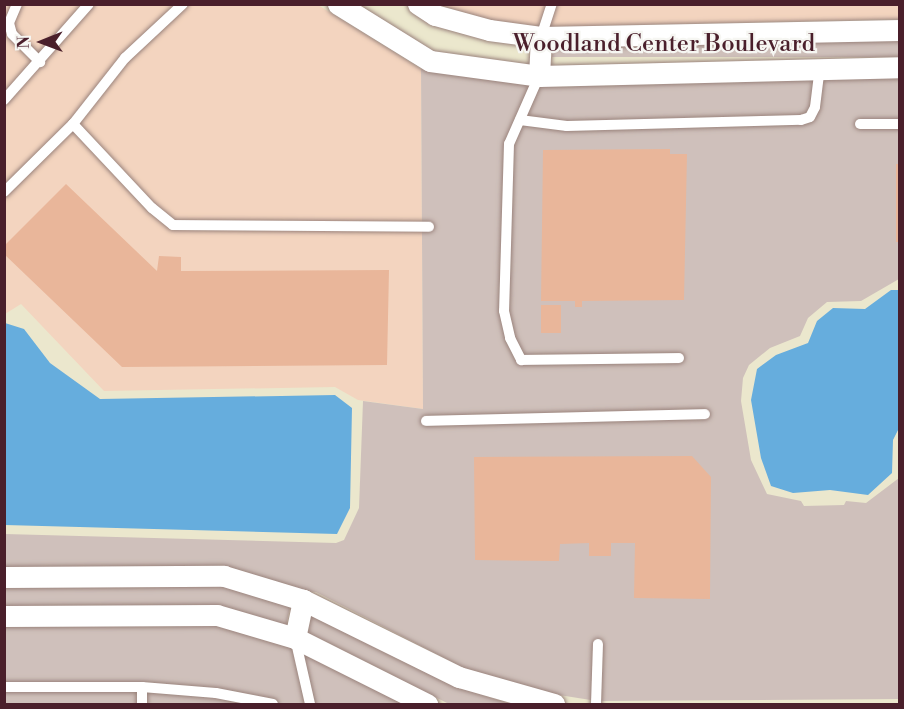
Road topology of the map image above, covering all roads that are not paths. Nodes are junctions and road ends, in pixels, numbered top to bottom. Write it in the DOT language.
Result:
graph roads {
  1 [pos="17,4"];
  2 [pos="89,4"];
  3 [pos="183,4"];
  4 [pos="338,4"];
  5 [pos="418,4"];
  6 [pos="552,4"];
  7 [pos="900,30"];
  8 [pos="541,37"];
  9 [pos="40,62"];
  10 [pos="900,67"];
  11 [pos="820,69"];
  12 [pos="539,76"];
  13 [pos="4,100"];
  14 [pos="520,120"];
  15 [pos="73,124"];
  16 [pos="860,124"];
  17 [pos="900,124"];
  18 [pos="4,192"];
  19 [pos="429,227"];
  20 [pos="680,358"];
  21 [pos="705,414"];
  22 [pos="426,421"];
  23 [pos="4,577"];
  24 [pos="303,600"];
  25 [pos="4,616"];
  26 [pos="295,638"];
  27 [pos="598,644"];
  28 [pos="4,687"];
  29 [pos="142,687"];
  30 [pos="142,705"];
  31 [pos="273,705"];
  32 [pos="310,705"];
  33 [pos="427,705"];
  34 [pos="554,705"];
  35 [pos="596,705"];
  1 -- 9 [label="lane"];
  2 -- 9 [label="lane"];
  3 -- 15 [label="lane"];
  4 -- 12 [label="street, Woodland Center Boulevard"];
  5 -- 8 [label="street, Woodland Center Boulevard"];
  6 -- 8 [label="lane"];
  7 -- 8 [label="street, Woodland Center Boulevard"];
  8 -- 12 [label="street"];
  9 -- 13 [label="lane"];
  10 -- 11 [label="street, Woodland Center Boulevard"];
  11 -- 12 [label="street, Woodland Center Boulevard"];
  11 -- 14 [label="lane"];
  12 -- 14 [label="lane"];
  14 -- 20 [label="lane"];
  15 -- 18 [label="lane"];
  15 -- 19 [label="lane"];
  16 -- 17 [label="lane"];
  21 -- 22 [label="lane"];
  23 -- 24 [label="street"];
  24 -- 26 [label="street"];
  24 -- 34 [label="street"];
  25 -- 26 [label="street"];
  26 -- 32 [label="lane"];
  26 -- 33 [label="street"];
  27 -- 35 [label="lane"];
  28 -- 29 [label="lane"];
  29 -- 30 [label="lane"];
  29 -- 31 [label="lane"];
}
